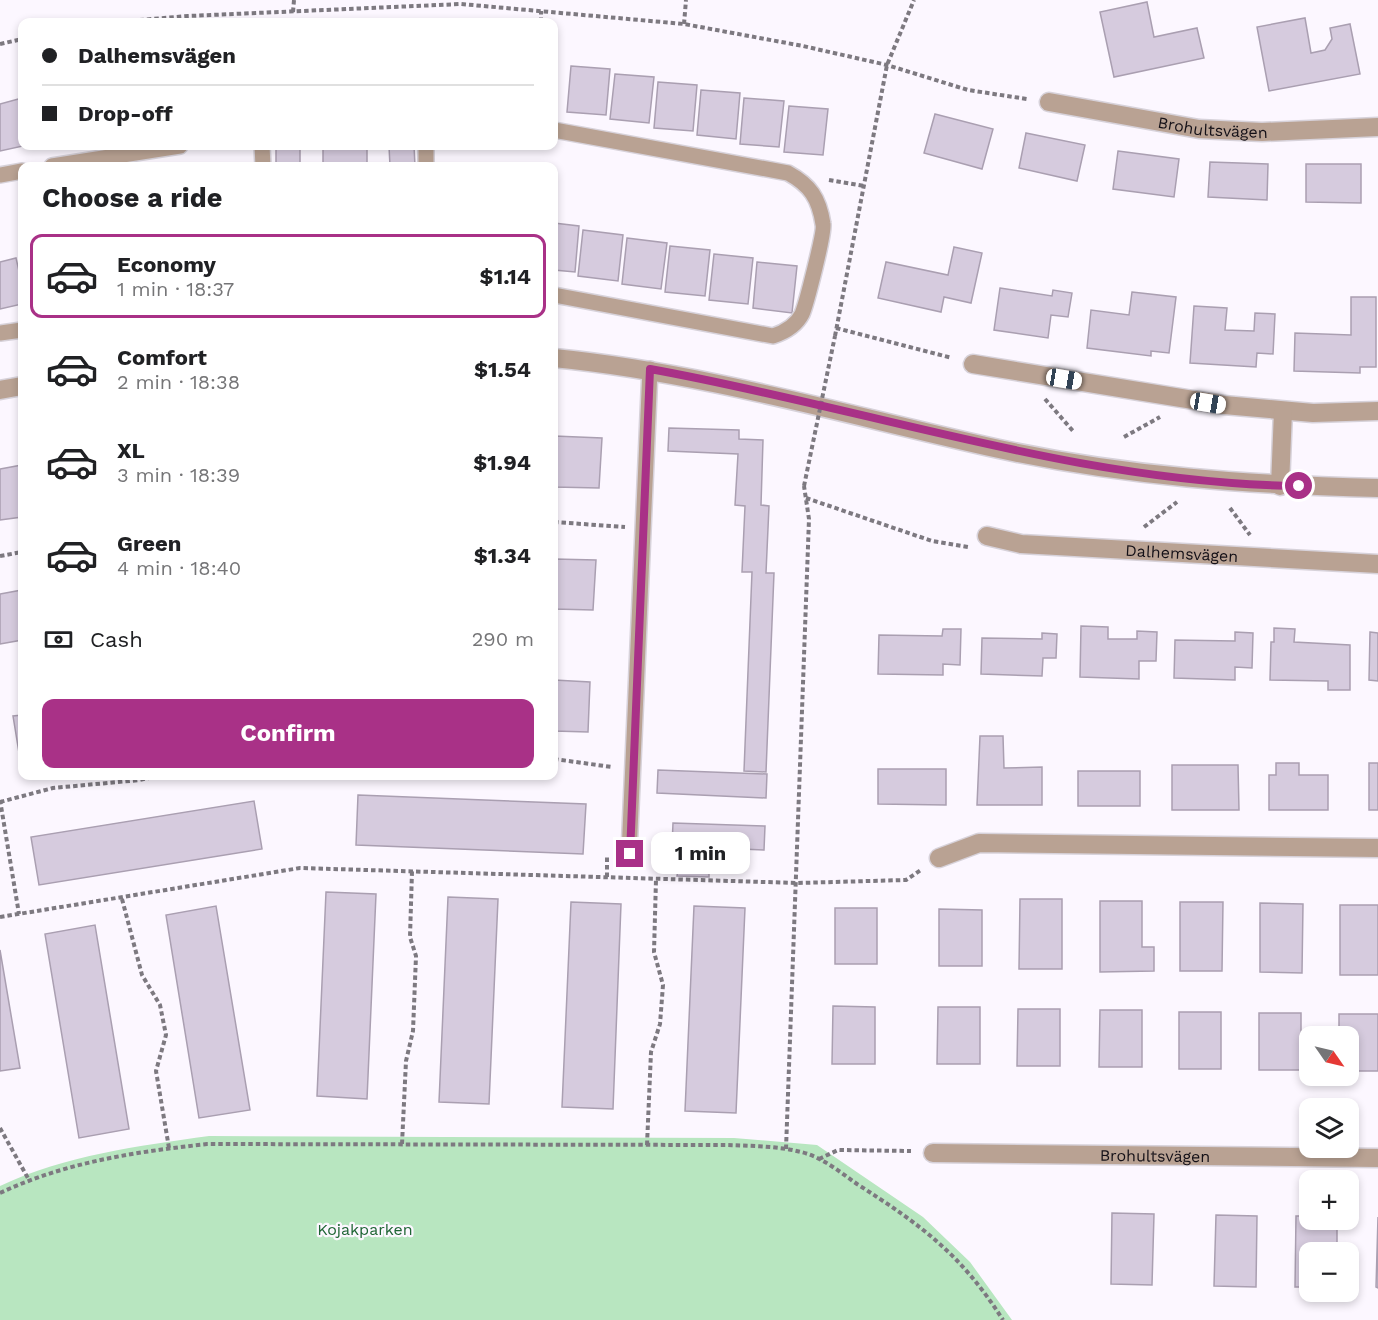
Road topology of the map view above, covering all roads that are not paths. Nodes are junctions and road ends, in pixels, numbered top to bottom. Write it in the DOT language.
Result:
graph roads {
  1 [pos="1049,102"];
  2 [pos="1378,127"];
  3 [pos="558,131"];
  4 [pos="154,150"];
  5 [pos="78,162"];
  6 [pos="18,172"];
  7 [pos="0,175"];
  8 [pos="558,296"];
  9 [pos="18,331"];
  10 [pos="0,333"];
  11 [pos="558,358"];
  12 [pos="973,364"];
  13 [pos="650,369"];
  14 [pos="18,387"];
  15 [pos="0,390"];
  16 [pos="1283,411"];
  17 [pos="1378,411"];
  18 [pos="1280,486"];
  19 [pos="1378,488"];
  20 [pos="987,536"];
  21 [pos="1378,564"];
  22 [pos="1378,848"];
  23 [pos="630,854"];
  24 [pos="939,858"];
  25 [pos="933,1153"];
  26 [pos="1378,1158"];
  1 -- 2 [label="street, Brohultsvägen"];
  3 -- 8 [label="lane"];
  4 -- 5 [label="lane"];
  6 -- 7 [label="lane"];
  9 -- 10 [label="lane"];
  11 -- 13 [label="street"];
  12 -- 16 [label="street"];
  13 -- 18 [label="street"];
  13 -- 23 [label="lane"];
  14 -- 15 [label="street"];
  16 -- 17 [label="street"];
  16 -- 18 [label="street"];
  18 -- 19 [label="street"];
  20 -- 21 [label="street, Dalhemsvägen"];
  22 -- 24 [label="street"];
  25 -- 26 [label="street, Brohultsvägen"];
}
